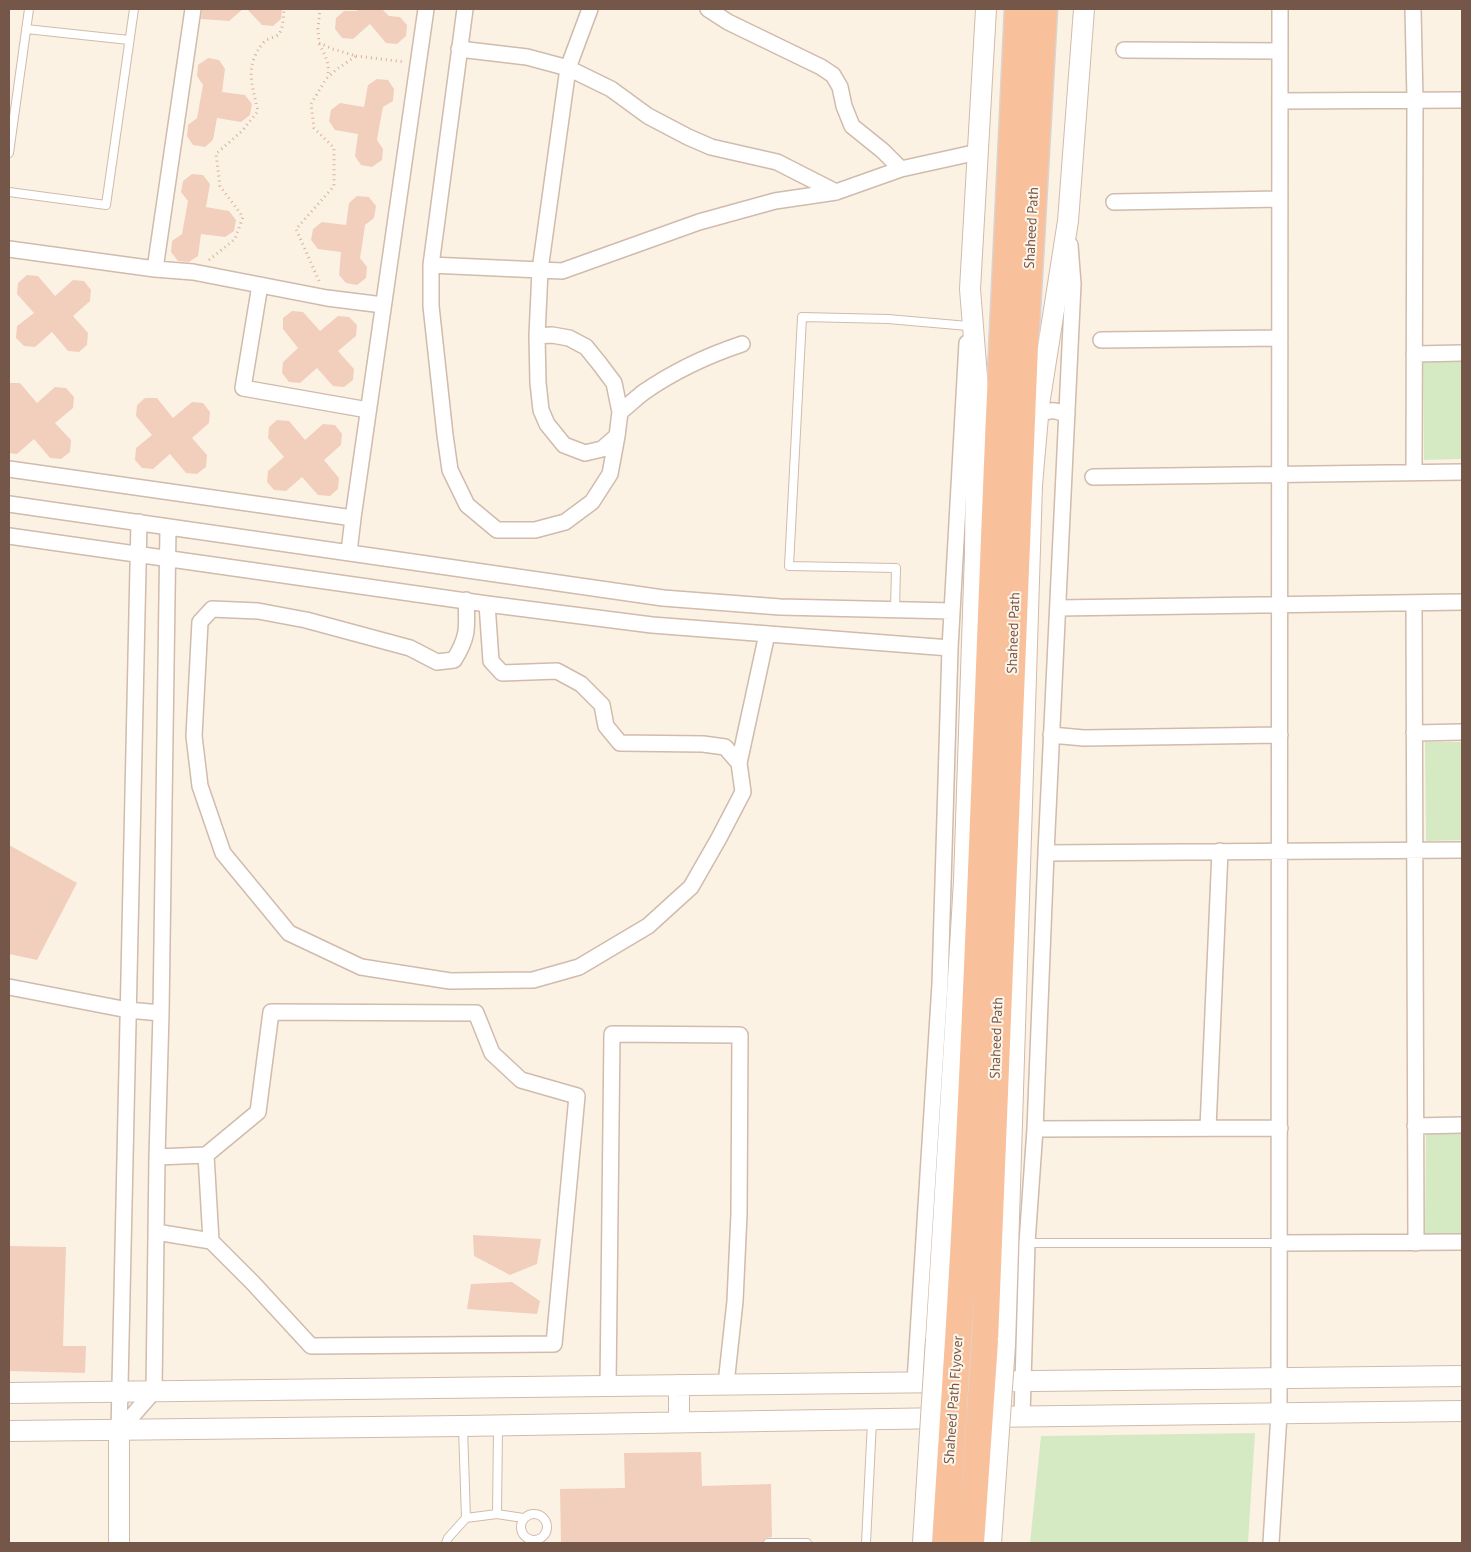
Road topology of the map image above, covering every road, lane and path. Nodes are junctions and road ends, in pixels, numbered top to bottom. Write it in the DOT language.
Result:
graph roads {
  1 [pos="29,9"];
  2 [pos="134,9"];
  3 [pos="193,9"];
  4 [pos="284,9"];
  5 [pos="320,9"];
  6 [pos="426,9"];
  7 [pos="465,9"];
  8 [pos="590,9"];
  9 [pos="708,9"];
  10 [pos="986,9"];
  11 [pos="1018,9"];
  12 [pos="1044,9"];
  13 [pos="1084,9"];
  14 [pos="1280,9"];
  15 [pos="1413,9"];
  16 [pos="26,29"];
  17 [pos="129,40"];
  18 [pos="319,43"];
  19 [pos="460,49"];
  20 [pos="1124,50"];
  21 [pos="1280,51"];
  22 [pos="356,56"];
  23 [pos="418,64"];
  24 [pos="568,68"];
  25 [pos="326,80"];
  26 [pos="1415,100"];
  27 [pos="1462,100"];
  28 [pos="1280,101"];
  29 [pos="978,152"];
  30 [pos="9,153"];
  31 [pos="901,169"];
  32 [pos="9,192"];
  33 [pos="836,192"];
  34 [pos="1280,200"];
  35 [pos="1114,202"];
  36 [pos="1068,221"];
  37 [pos="9,249"];
  38 [pos="431,265"];
  39 [pos="155,270"];
  40 [pos="540,270"];
  41 [pos="193,272"];
  42 [pos="260,285"];
  43 [pos="970,289"];
  44 [pos="327,298"];
  45 [pos="383,305"];
  46 [pos="968,326"];
  47 [pos="537,336"];
  48 [pos="1280,338"];
  49 [pos="1101,340"];
  50 [pos="742,344"];
  51 [pos="1462,353"];
  52 [pos="1414,354"];
  53 [pos="368,410"];
  54 [pos="620,412"];
  55 [pos="1038,414"];
  56 [pos="1067,415"];
  57 [pos="617,436"];
  58 [pos="986,457"];
  59 [pos="9,469"];
  60 [pos="1414,472"];
  61 [pos="1462,472"];
  62 [pos="1280,474"];
  63 [pos="1093,478"];
  64 [pos="9,504"];
  65 [pos="352,518"];
  66 [pos="139,522"];
  67 [pos="168,527"];
  68 [pos="9,536"];
  69 [pos="348,552"];
  70 [pos="138,555"];
  71 [pos="168,558"];
  72 [pos="1023,558"];
  73 [pos="466,600"];
  74 [pos="1462,602"];
  75 [pos="1414,603"];
  76 [pos="486,604"];
  77 [pos="1280,605"];
  78 [pos="1058,608"];
  79 [pos="895,609"];
  80 [pos="952,611"];
  81 [pos="767,634"];
  82 [pos="950,648"];
  83 [pos="1462,732"];
  84 [pos="1414,733"];
  85 [pos="1052,735"];
  86 [pos="1280,735"];
  87 [pos="738,763"];
  88 [pos="1415,850"];
  89 [pos="1462,850"];
  90 [pos="1220,851"];
  91 [pos="1280,851"];
  92 [pos="1046,853"];
  93 [pos="9,987"];
  94 [pos="128,1010"];
  95 [pos="161,1014"];
  96 [pos="1462,1125"];
  97 [pos="1415,1126"];
  98 [pos="1208,1128"];
  99 [pos="1280,1128"];
  100 [pos="1035,1129"];
  101 [pos="206,1155"];
  102 [pos="157,1157"];
  103 [pos="156,1232"];
  104 [pos="211,1242"];
  105 [pos="1462,1242"];
  106 [pos="1027,1243"];
  107 [pos="1280,1243"];
  108 [pos="1416,1243"];
  109 [pos="976,1257"];
  110 [pos="947,1340"];
  111 [pos="995,1343"];
  112 [pos="1462,1376"];
  113 [pos="1280,1378"];
  114 [pos="1023,1381"];
  115 [pos="915,1382"];
  116 [pos="726,1384"];
  117 [pos="679,1385"];
  118 [pos="608,1386"];
  119 [pos="120,1391"];
  120 [pos="154,1391"];
  121 [pos="9,1393"];
  122 [pos="1462,1411"];
  123 [pos="1280,1414"];
  124 [pos="1022,1417"];
  125 [pos="872,1419"];
  126 [pos="679,1422"];
  127 [pos="498,1425"];
  128 [pos="462,1426"];
  129 [pos="9,1431"];
  130 [pos="119,1431"];
  131 [pos="497,1514"];
  132 [pos="466,1518"];
  133 [pos="523,1518"];
  134 [pos="544,1536"];
  135 [pos="120,1543"];
  136 [pos="446,1543"];
  137 [pos="549,1543"];
  138 [pos="768,1543"];
  139 [pos="807,1543"];
  140 [pos="866,1543"];
  141 [pos="923,1543"];
  142 [pos="945,1543"];
  143 [pos="971,1543"];
  144 [pos="991,1543"];
  145 [pos="1271,1543"];
  1 -- 16 [label="lane"];
  2 -- 17 [label="lane"];
  3 -- 39 [label="street"];
  4 -- 41 [label="path"];
  5 -- 18 [label="path"];
  6 -- 23 [label="street"];
  7 -- 19 [label="street"];
  8 -- 24 [label="street"];
  9 -- 31 [label="street"];
  10 -- 29 [label="street"];
  11 -- 58 [label="highway, Shaheed Path"];
  12 -- 72 [label="highway, Shaheed Path"];
  13 -- 36 [label="street"];
  14 -- 21 [label="street"];
  15 -- 26 [label="street"];
  16 -- 17 [label="lane"];
  16 -- 30 [label="lane"];
  17 -- 32 [label="lane"];
  18 -- 22 [label="path"];
  18 -- 25 [label="path"];
  19 -- 24 [label="street"];
  19 -- 38 [label="street"];
  20 -- 21 [label="street"];
  21 -- 28 [label="street"];
  22 -- 23 [label="path"];
  22 -- 25 [label="path"];
  23 -- 45 [label="street"];
  24 -- 33 [label="street"];
  24 -- 40 [label="street"];
  25 -- 44 [label="path"];
  26 -- 27 [label="street"];
  26 -- 28 [label="street"];
  26 -- 52 [label="street"];
  28 -- 34 [label="street"];
  29 -- 31 [label="street"];
  29 -- 43 [label="street"];
  31 -- 33 [label="street"];
  33 -- 40 [label="street"];
  34 -- 35 [label="street"];
  34 -- 48 [label="street"];
  36 -- 55 [label="street"];
  36 -- 56 [label="street"];
  37 -- 39 [label="street"];
  38 -- 40 [label="street"];
  38 -- 57 [label="street"];
  39 -- 41 [label="street"];
  40 -- 47 [label="street"];
  41 -- 42 [label="street"];
  42 -- 44 [label="street"];
  42 -- 53 [label="street"];
  43 -- 46 [label="street"];
  43 -- 58 [label="street"];
  44 -- 45 [label="street"];
  45 -- 53 [label="street"];
  46 -- 79 [label="lane"];
  46 -- 80 [label="street"];
  47 -- 54 [label="street"];
  47 -- 57 [label="street"];
  48 -- 49 [label="street"];
  48 -- 62 [label="street"];
  50 -- 54 [label="street"];
  51 -- 52 [label="street"];
  52 -- 60 [label="street"];
  53 -- 65 [label="street"];
  54 -- 57 [label="street"];
  55 -- 56 [label="street"];
  55 -- 72 [label="street"];
  56 -- 78 [label="street"];
  58 -- 109 [label="highway, Shaheed Path"];
  58 -- 110 [label="street"];
  59 -- 65 [label="street"];
  60 -- 61 [label="street"];
  60 -- 62 [label="street"];
  62 -- 63 [label="street"];
  62 -- 77 [label="street"];
  64 -- 66 [label="street"];
  65 -- 69 [label="street"];
  66 -- 67 [label="street"];
  66 -- 70 [label="street"];
  67 -- 69 [label="street"];
  67 -- 71 [label="street"];
  68 -- 70 [label="street"];
  69 -- 79 [label="street"];
  70 -- 71 [label="street"];
  70 -- 94 [label="street"];
  71 -- 73 [label="street"];
  71 -- 95 [label="street"];
  72 -- 109 [label="highway, Shaheed Path"];
  72 -- 111 [label="street"];
  73 -- 76 [label="street"];
  73 -- 87 [label="street"];
  74 -- 75 [label="street"];
  75 -- 77 [label="street"];
  75 -- 84 [label="street"];
  76 -- 81 [label="street"];
  76 -- 87 [label="street"];
  77 -- 78 [label="street"];
  77 -- 86 [label="street"];
  78 -- 85 [label="street"];
  79 -- 80 [label="street"];
  80 -- 82 [label="street"];
  81 -- 82 [label="street"];
  81 -- 87 [label="street"];
  82 -- 115 [label="street"];
  83 -- 84 [label="street"];
  84 -- 88 [label="street"];
  85 -- 86 [label="street"];
  85 -- 92 [label="street"];
  86 -- 91 [label="street"];
  88 -- 89 [label="street"];
  88 -- 91 [label="street"];
  88 -- 97 [label="street"];
  90 -- 91 [label="street"];
  90 -- 92 [label="street"];
  90 -- 98 [label="street"];
  91 -- 99 [label="street"];
  92 -- 100 [label="street"];
  93 -- 94 [label="street"];
  94 -- 95 [label="street"];
  94 -- 119 [label="street"];
  95 -- 102 [label="street"];
  96 -- 97 [label="street"];
  97 -- 108 [label="street"];
  98 -- 99 [label="street"];
  98 -- 100 [label="street"];
  99 -- 107 [label="street"];
  100 -- 106 [label="street"];
  101 -- 102 [label="street"];
  101 -- 104 [label="street"];
  101 -- 104 [label="street"];
  102 -- 103 [label="street"];
  103 -- 104 [label="street"];
  103 -- 120 [label="street"];
  105 -- 108 [label="street"];
  106 -- 107 [label="lane"];
  106 -- 114 [label="street"];
  107 -- 108 [label="street"];
  107 -- 113 [label="street"];
  109 -- 110 [label="highway, Shaheed Path Flyover"];
  109 -- 111 [label="highway, Shaheed Path Flyover"];
  110 -- 141 [label="street, bridge"];
  110 -- 142 [label="highway, Shaheed Path Flyover, bridge"];
  111 -- 143 [label="highway, Shaheed Path Flyover, bridge"];
  111 -- 144 [label="street, bridge"];
  112 -- 113 [label="street"];
  113 -- 114 [label="street"];
  113 -- 123 [label="street"];
  114 -- 115 [label="street"];
  114 -- 124 [label="street"];
  115 -- 116 [label="street"];
  116 -- 117 [label="street"];
  116 -- 118 [label="street"];
  117 -- 118 [label="street"];
  117 -- 126 [label="street"];
  118 -- 120 [label="street"];
  119 -- 120 [label="street"];
  119 -- 121 [label="street"];
  119 -- 130 [label="street"];
  120 -- 130 [label="street"];
  122 -- 123 [label="street"];
  123 -- 124 [label="street"];
  123 -- 145 [label="street"];
  124 -- 125 [label="street"];
  125 -- 126 [label="street"];
  125 -- 140 [label="lane"];
  126 -- 127 [label="street"];
  127 -- 128 [label="street"];
  127 -- 131 [label="lane"];
  128 -- 130 [label="street"];
  128 -- 132 [label="lane"];
  129 -- 130 [label="street"];
  130 -- 135 [label="street"];
  131 -- 132 [label="lane"];
  131 -- 133 [label="lane"];
  132 -- 136 [label="lane"];
  133 -- 134 [label="lane"];
  133 -- 134 [label="lane"];
  134 -- 137 [label="lane"];
  138 -- 139 [label="lane"];
}
